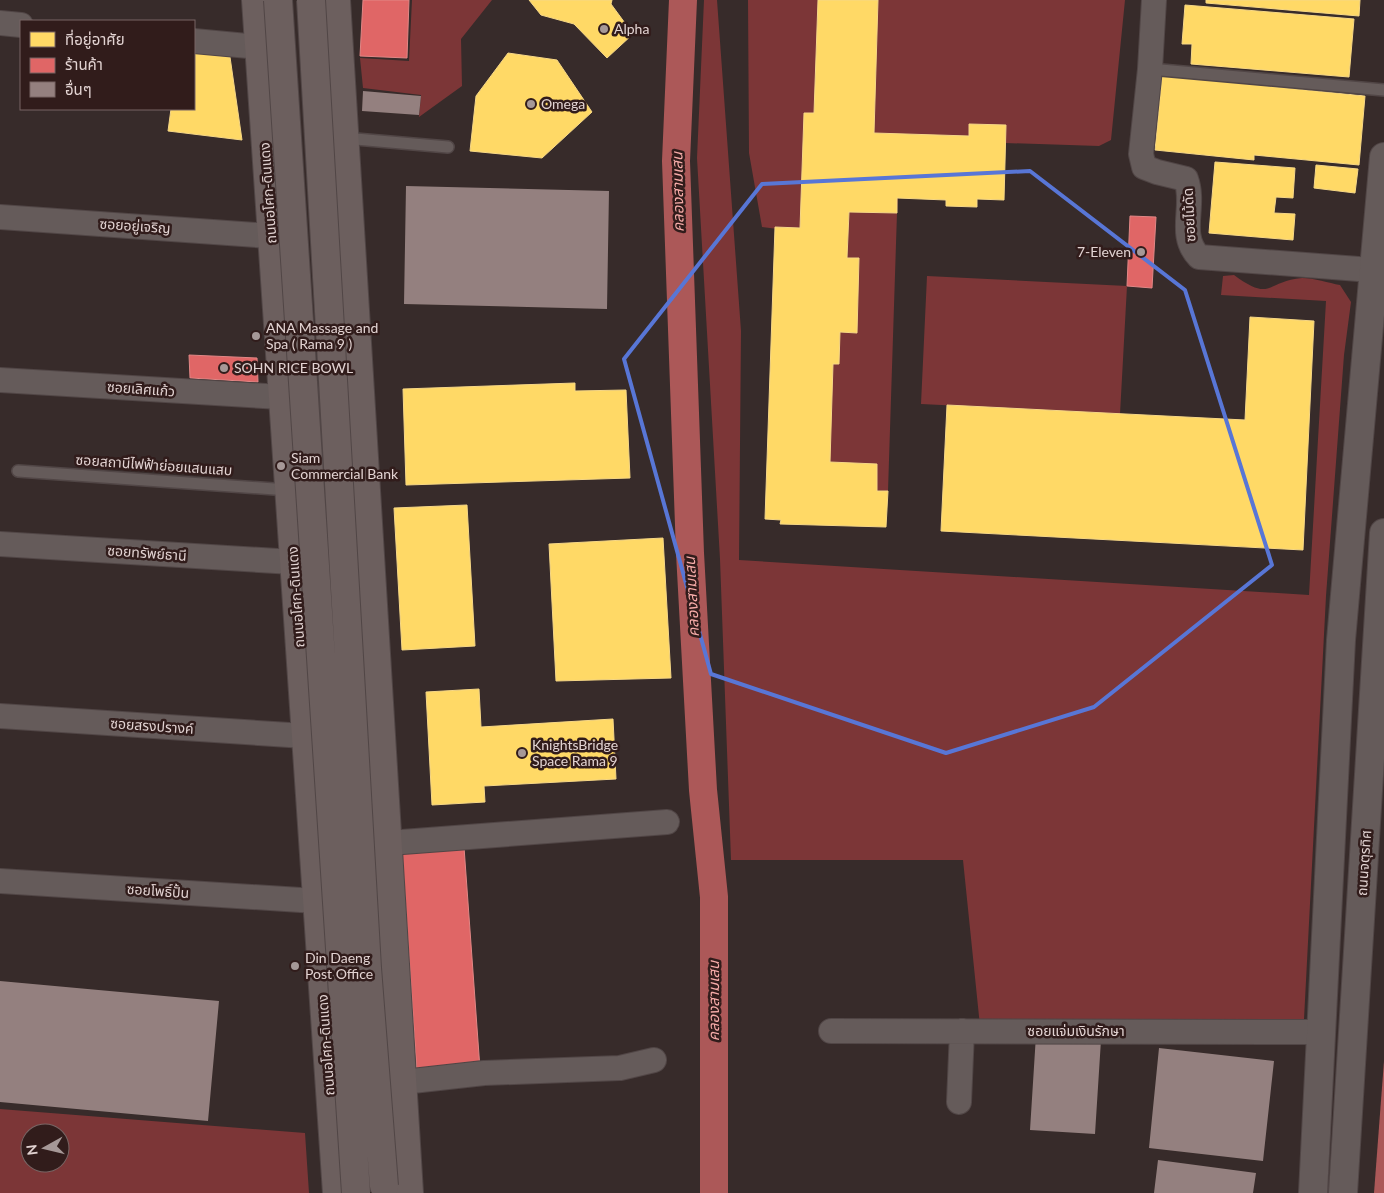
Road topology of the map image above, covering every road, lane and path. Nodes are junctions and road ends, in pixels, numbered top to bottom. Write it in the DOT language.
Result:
graph roads {
  1 [pos="256,0"];
  2 [pos="278,0"];
  3 [pos="311,0"];
  4 [pos="336,0"];
  5 [pos="1154,0"];
  6 [pos="0,23"];
  7 [pos="20,25"];
  8 [pos="195,41"];
  9 [pos="259,47"];
  10 [pos="1150,68"];
  11 [pos="1384,90"];
  12 [pos="344,138"];
  13 [pos="448,147"];
  14 [pos="1384,157"];
  15 [pos="0,217"];
  16 [pos="270,236"];
  17 [pos="1372,270"];
  18 [pos="355,328"];
  19 [pos="278,330"];
  20 [pos="0,380"];
  21 [pos="281,397"];
  22 [pos="18,471"];
  23 [pos="289,496"];
  24 [pos="366,500"];
  25 [pos="1384,533"];
  26 [pos="0,544"];
  27 [pos="293,562"];
  28 [pos="0,716"];
  29 [pos="304,736"];
  30 [pos="667,822"];
  31 [pos="389,843"];
  32 [pos="0,881"];
  33 [pos="316,901"];
  34 [pos="831,1031"];
  35 [pos="962,1031"];
  36 [pos="1321,1032"];
  37 [pos="654,1060"];
  38 [pos="403,1082"];
  39 [pos="960,1102"];
  40 [pos="393,1190"];
  41 [pos="337,1193"];
  42 [pos="356,1193"];
  43 [pos="1313,1193"];
  44 [pos="1343,1193"];
  1 -- 9 [label="main road, ถนนอโศก-ดินแดง"];
  2 -- 42 [label="main road, ถนนอโศก-ดินแดง, bridge"];
  3 -- 40 [label="main road, bridge"];
  4 -- 12 [label="main road"];
  5 -- 10 [label="street, ซอยไม้ดัด"];
  6 -- 7 [label="street"];
  8 -- 9 [label="street"];
  9 -- 16 [label="main road, ถนนอโศก-ดินแดง"];
  10 -- 11 [label="lane"];
  10 -- 17 [label="street, ซอยไม้ดัด"];
  12 -- 13 [label="lane"];
  12 -- 18 [label="main road"];
  14 -- 17 [label="main road"];
  15 -- 16 [label="street, ซอยอยู่เจริญ"];
  16 -- 19 [label="main road, ถนนอโศก-ดินแดง"];
  17 -- 36 [label="main road"];
  18 -- 19 [label="main road"];
  18 -- 24 [label="main road"];
  19 -- 21 [label="main road, ถนนอโศก-ดินแดง"];
  20 -- 21 [label="street, ซอยเลิศแก้ว"];
  21 -- 23 [label="main road, ถนนอโศก-ดินแดง"];
  22 -- 23 [label="lane, ซอยสถานีไฟฟ้าย่อยแสนแสบ"];
  23 -- 24 [label="main road"];
  23 -- 27 [label="main road, ถนนอโศก-ดินแดง"];
  24 -- 31 [label="main road"];
  25 -- 44 [label="main road, ถนนจตุรทิศ"];
  26 -- 27 [label="street, ซอยทรัพย์ธานี"];
  27 -- 29 [label="main road, ถนนอโศก-ดินแดง"];
  28 -- 29 [label="street, ซอยสรงปรางค์"];
  29 -- 33 [label="main road, ถนนอโศก-ดินแดง"];
  30 -- 31 [label="street"];
  31 -- 38 [label="main road"];
  32 -- 33 [label="street, ซอยโพธิ์ปั้น"];
  33 -- 41 [label="main road, ถนนอโศก-ดินแดง"];
  34 -- 35 [label="street, ซอยแจ่มเงินรักษา"];
  35 -- 36 [label="street, ซอยแจ่มเงินรักษา"];
  35 -- 39 [label="street"];
  36 -- 43 [label="main road"];
  37 -- 38 [label="street"];
  38 -- 40 [label="main road"];
}
